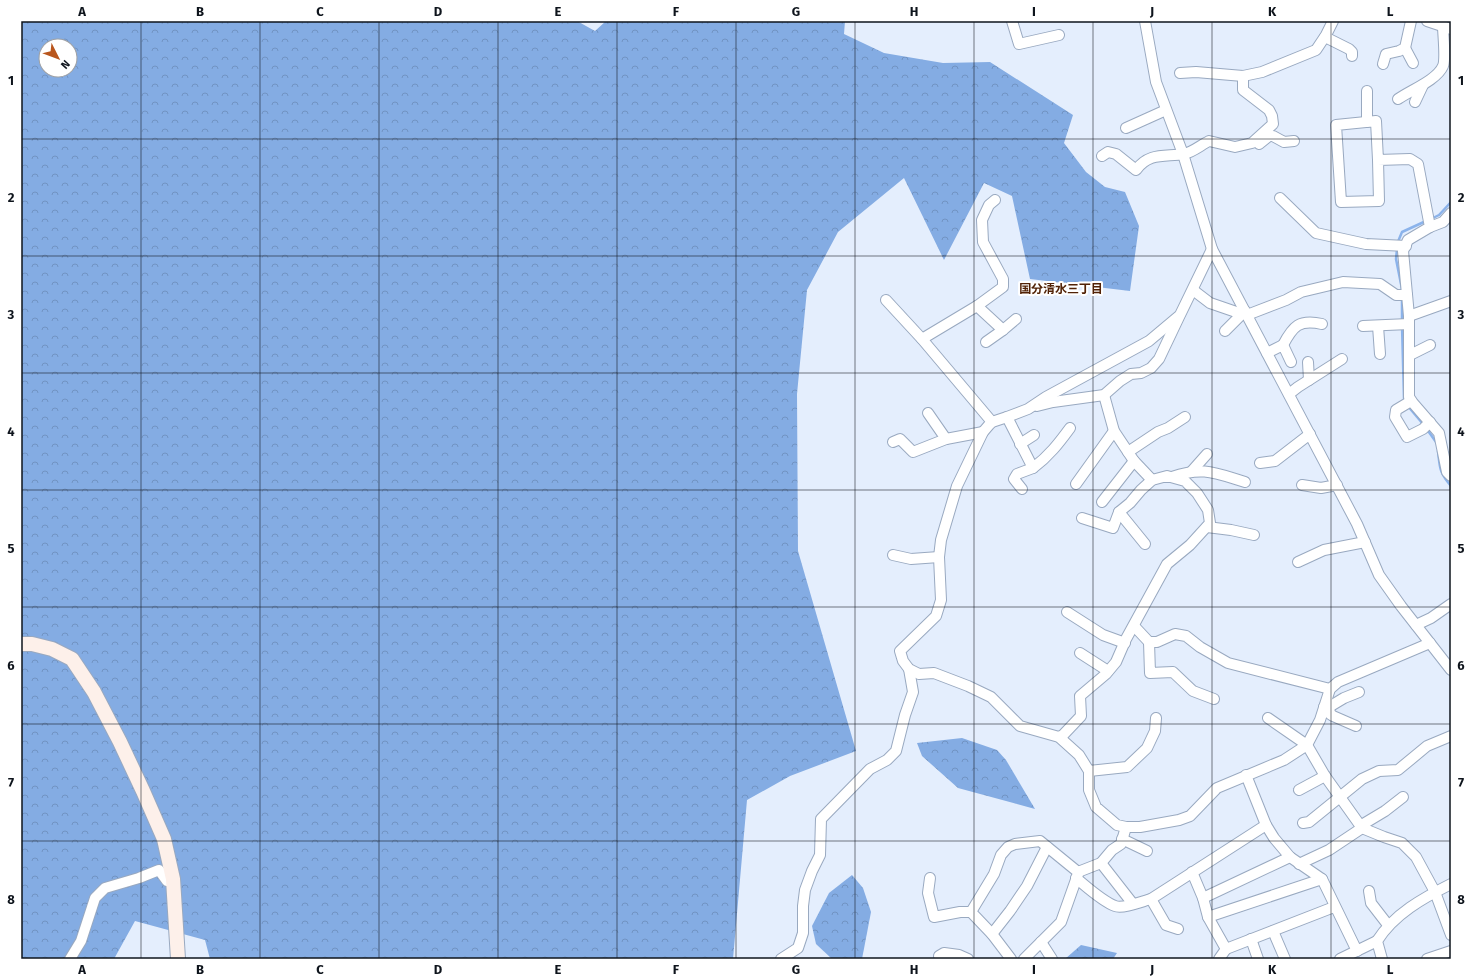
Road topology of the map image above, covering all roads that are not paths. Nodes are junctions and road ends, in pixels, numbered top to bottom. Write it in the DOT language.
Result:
graph roads {
  1 [pos="1012,21"];
  2 [pos="1145,21"];
  3 [pos="1332,21"];
  4 [pos="1411,21"];
  5 [pos="1427,21"];
  6 [pos="1447,27"];
  7 [pos="1060,35"];
  8 [pos="1325,37"];
  9 [pos="1404,48"];
  10 [pos="1352,56"];
  11 [pos="1413,63"];
  12 [pos="1383,64"];
  13 [pos="1180,73"];
  14 [pos="1243,76"];
  15 [pos="1423,85"];
  16 [pos="1368,91"];
  17 [pos="1398,99"];
  18 [pos="1415,102"];
  19 [pos="1166,110"];
  20 [pos="1367,122"];
  21 [pos="1126,128"];
  22 [pos="1294,142"];
  23 [pos="1235,147"];
  24 [pos="1183,154"];
  25 [pos="1102,156"];
  26 [pos="1378,160"];
  27 [pos="1280,198"];
  28 [pos="995,200"];
  29 [pos="1451,213"];
  30 [pos="1429,222"];
  31 [pos="1404,246"];
  32 [pos="1212,249"];
  33 [pos="1193,290"];
  34 [pos="1403,295"];
  35 [pos="886,300"];
  36 [pos="1451,301"];
  37 [pos="977,306"];
  38 [pos="1245,313"];
  39 [pos="1180,315"];
  40 [pos="1016,319"];
  41 [pos="1409,322"];
  42 [pos="1322,324"];
  43 [pos="1363,326"];
  44 [pos="1378,326"];
  45 [pos="1003,330"];
  46 [pos="1225,331"];
  47 [pos="922,339"];
  48 [pos="986,342"];
  49 [pos="1283,345"];
  50 [pos="1430,345"];
  51 [pos="1267,352"];
  52 [pos="1380,354"];
  53 [pos="1410,355"];
  54 [pos="1342,359"];
  55 [pos="1291,362"];
  56 [pos="1308,362"];
  57 [pos="1309,380"];
  58 [pos="1289,394"];
  59 [pos="1104,396"];
  60 [pos="1411,401"];
  61 [pos="1028,409"];
  62 [pos="928,413"];
  63 [pos="1007,417"];
  64 [pos="1185,417"];
  65 [pos="992,422"];
  66 [pos="1427,425"];
  67 [pos="1070,428"];
  68 [pos="1114,431"];
  69 [pos="983,432"];
  70 [pos="1310,434"];
  71 [pos="1034,435"];
  72 [pos="946,439"];
  73 [pos="893,442"];
  74 [pos="1020,444"];
  75 [pos="1207,454"];
  76 [pos="1131,457"];
  77 [pos="1260,464"];
  78 [pos="1033,468"];
  79 [pos="1191,472"];
  80 [pos="1451,476"];
  81 [pos="1172,477"];
  82 [pos="1152,480"];
  83 [pos="1244,482"];
  84 [pos="1076,484"];
  85 [pos="1302,485"];
  86 [pos="1337,485"];
  87 [pos="1022,489"];
  88 [pos="1102,502"];
  89 [pos="1119,512"];
  90 [pos="1082,518"];
  91 [pos="1207,527"];
  92 [pos="1254,536"];
  93 [pos="1365,542"];
  94 [pos="1145,544"];
  95 [pos="893,555"];
  96 [pos="940,557"];
  97 [pos="1298,562"];
  98 [pos="1451,604"];
  99 [pos="1067,612"];
  100 [pos="1416,625"];
  101 [pos="1134,626"];
  102 [pos="1149,642"];
  103 [pos="1125,643"];
  104 [pos="1430,643"];
  105 [pos="21,644"];
  106 [pos="1080,653"];
  107 [pos="909,669"];
  108 [pos="1451,670"];
  109 [pos="1108,671"];
  110 [pos="1330,689"];
  111 [pos="1359,692"];
  112 [pos="1214,699"];
  113 [pos="1327,707"];
  114 [pos="1156,718"];
  115 [pos="1268,718"];
  116 [pos="1356,726"];
  117 [pos="1451,736"];
  118 [pos="1059,737"];
  119 [pos="1307,745"];
  120 [pos="1089,771"];
  121 [pos="1246,775"];
  122 [pos="1325,776"];
  123 [pos="1299,790"];
  124 [pos="1403,797"];
  125 [pos="1340,798"];
  126 [pos="1303,823"];
  127 [pos="1266,825"];
  128 [pos="1126,827"];
  129 [pos="1361,827"];
  130 [pos="1122,839"];
  131 [pos="1047,847"];
  132 [pos="1147,851"];
  133 [pos="1294,861"];
  134 [pos="1101,863"];
  135 [pos="1192,872"];
  136 [pos="1077,875"];
  137 [pos="930,878"];
  138 [pos="173,879"];
  139 [pos="1322,879"];
  140 [pos="1451,884"];
  141 [pos="1369,891"];
  142 [pos="1436,892"];
  143 [pos="1203,898"];
  144 [pos="1151,899"];
  145 [pos="1133,904"];
  146 [pos="1334,907"];
  147 [pos="971,912"];
  148 [pos="1208,917"];
  149 [pos="1388,925"];
  150 [pos="1178,929"];
  151 [pos="1273,931"];
  152 [pos="992,934"];
  153 [pos="1451,935"];
  154 [pos="1251,939"];
  155 [pos="1376,941"];
  156 [pos="1041,942"];
  157 [pos="1226,949"];
  158 [pos="1357,951"];
  159 [pos="1451,951"];
  160 [pos="940,956"];
  161 [pos="70,959"];
  162 [pos="178,959"];
  163 [pos="781,959"];
  164 [pos="968,959"];
  165 [pos="1011,959"];
  166 [pos="1024,959"];
  167 [pos="1052,959"];
  168 [pos="1219,959"];
  169 [pos="1258,959"];
  170 [pos="1284,959"];
  171 [pos="1340,959"];
  172 [pos="1382,959"];
  173 [pos="1427,959"];
  1 -- 7 [label="street"];
  2 -- 19 [label="street"];
  3 -- 8 [label="street"];
  4 -- 9 [label="street"];
  5 -- 6 [label="street"];
  6 -- 15 [label="street"];
  8 -- 10 [label="street"];
  8 -- 14 [label="street"];
  9 -- 11 [label="street"];
  9 -- 12 [label="street"];
  13 -- 14 [label="street"];
  14 -- 23 [label="street"];
  15 -- 17 [label="street"];
  15 -- 18 [label="street"];
  16 -- 20 [label="street"];
  19 -- 21 [label="street"];
  19 -- 24 [label="street"];
  20 -- 26 [label="street"];
  20 -- 26 [label="street"];
  22 -- 23 [label="street"];
  23 -- 24 [label="street"];
  24 -- 25 [label="street"];
  24 -- 32 [label="street"];
  26 -- 30 [label="street"];
  27 -- 31 [label="street"];
  28 -- 37 [label="street"];
  29 -- 30 [label="street"];
  30 -- 31 [label="street"];
  31 -- 34 [label="street"];
  32 -- 33 [label="street"];
  32 -- 38 [label="street"];
  33 -- 38 [label="street"];
  33 -- 39 [label="street"];
  34 -- 38 [label="street"];
  34 -- 41 [label="street"];
  35 -- 47 [label="street"];
  36 -- 41 [label="street"];
  37 -- 45 [label="street"];
  37 -- 47 [label="street"];
  38 -- 46 [label="street"];
  38 -- 51 [label="street"];
  39 -- 59 [label="street"];
  39 -- 61 [label="street"];
  40 -- 45 [label="street"];
  41 -- 44 [label="street"];
  41 -- 53 [label="street"];
  42 -- 49 [label="street"];
  43 -- 44 [label="street"];
  44 -- 52 [label="street"];
  45 -- 48 [label="street"];
  47 -- 65 [label="street"];
  49 -- 51 [label="street"];
  49 -- 55 [label="street"];
  50 -- 53 [label="street"];
  51 -- 58 [label="street"];
  53 -- 60 [label="street"];
  54 -- 57 [label="street"];
  56 -- 57 [label="street"];
  57 -- 58 [label="street"];
  58 -- 70 [label="street"];
  59 -- 61 [label="street"];
  59 -- 68 [label="street"];
  60 -- 66 [label="street"];
  60 -- 66 [label="street"];
  61 -- 63 [label="street"];
  62 -- 72 [label="street"];
  63 -- 65 [label="street"];
  63 -- 74 [label="street"];
  64 -- 76 [label="street"];
  65 -- 69 [label="street"];
  66 -- 80 [label="street"];
  67 -- 78 [label="street"];
  68 -- 76 [label="street"];
  68 -- 84 [label="street"];
  69 -- 72 [label="street"];
  69 -- 96 [label="street"];
  70 -- 77 [label="street"];
  70 -- 86 [label="street"];
  71 -- 74 [label="street"];
  72 -- 73 [label="street"];
  74 -- 78 [label="street"];
  75 -- 79 [label="street"];
  76 -- 82 [label="street"];
  76 -- 88 [label="street"];
  78 -- 87 [label="street"];
  79 -- 81 [label="street"];
  79 -- 83 [label="street"];
  81 -- 82 [label="street"];
  81 -- 91 [label="street"];
  82 -- 89 [label="street"];
  85 -- 86 [label="street"];
  86 -- 93 [label="street"];
  89 -- 90 [label="street"];
  89 -- 94 [label="street"];
  91 -- 92 [label="street"];
  91 -- 101 [label="street"];
  93 -- 97 [label="street"];
  93 -- 100 [label="street"];
  95 -- 96 [label="street"];
  96 -- 107 [label="street"];
  98 -- 100 [label="street"];
  99 -- 103 [label="street"];
  100 -- 104 [label="street"];
  101 -- 102 [label="street"];
  101 -- 103 [label="street"];
  102 -- 110 [label="street"];
  102 -- 112 [label="street"];
  103 -- 109 [label="street"];
  104 -- 108 [label="street"];
  104 -- 110 [label="street"];
  105 -- 138 [label="street"];
  106 -- 109 [label="street"];
  107 -- 118 [label="street"];
  107 -- 163 [label="street"];
  109 -- 118 [label="street"];
  110 -- 113 [label="street"];
  111 -- 113 [label="street"];
  113 -- 116 [label="street"];
  113 -- 119 [label="street"];
  114 -- 120 [label="street"];
  115 -- 119 [label="street"];
  117 -- 125 [label="street"];
  118 -- 120 [label="street"];
  119 -- 121 [label="street"];
  119 -- 122 [label="street"];
  120 -- 128 [label="street"];
  121 -- 127 [label="street"];
  121 -- 128 [label="street"];
  122 -- 123 [label="street"];
  122 -- 125 [label="street"];
  124 -- 129 [label="street"];
  125 -- 126 [label="street"];
  125 -- 129 [label="street"];
  127 -- 133 [label="street"];
  127 -- 135 [label="street"];
  128 -- 130 [label="street"];
  129 -- 133 [label="street"];
  129 -- 142 [label="street"];
  130 -- 132 [label="street"];
  130 -- 134 [label="street"];
  131 -- 136 [label="street"];
  131 -- 147 [label="street"];
  131 -- 152 [label="street"];
  133 -- 139 [label="street"];
  133 -- 143 [label="street"];
  134 -- 136 [label="street"];
  134 -- 145 [label="street"];
  135 -- 143 [label="street"];
  135 -- 144 [label="street"];
  136 -- 145 [label="street"];
  136 -- 156 [label="street"];
  137 -- 147 [label="street"];
  138 -- 161 [label="street"];
  138 -- 162 [label="street"];
  139 -- 146 [label="street"];
  139 -- 148 [label="street"];
  140 -- 142 [label="street"];
  141 -- 149 [label="street"];
  142 -- 149 [label="street"];
  142 -- 153 [label="street"];
  143 -- 148 [label="street"];
  144 -- 145 [label="street"];
  144 -- 150 [label="street"];
  146 -- 151 [label="street"];
  146 -- 158 [label="street"];
  147 -- 152 [label="street"];
  148 -- 157 [label="street"];
  149 -- 155 [label="street"];
  151 -- 154 [label="street"];
  151 -- 170 [label="street"];
  152 -- 165 [label="street"];
  154 -- 157 [label="street"];
  154 -- 169 [label="street"];
  155 -- 158 [label="street"];
  155 -- 172 [label="street"];
  156 -- 166 [label="street"];
  156 -- 167 [label="street"];
  157 -- 168 [label="street"];
  158 -- 171 [label="street"];
  159 -- 173 [label="street"];
  160 -- 164 [label="street"];
}
